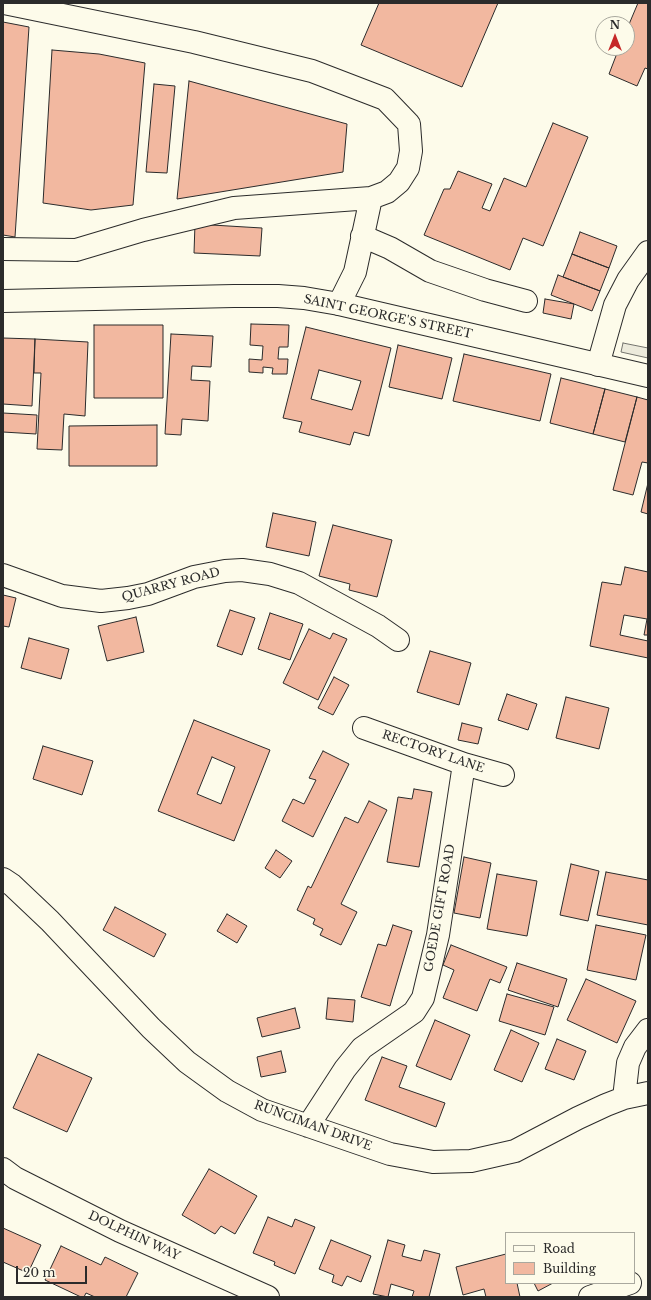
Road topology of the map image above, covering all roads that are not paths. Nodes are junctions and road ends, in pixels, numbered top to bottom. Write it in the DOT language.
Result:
graph roads {
  1 [pos="4,3"];
  2 [pos="371,198"];
  3 [pos="362,236"];
  4 [pos="3,248"];
  5 [pos="648,252"];
  6 [pos="3,301"];
  7 [pos="526,301"];
  8 [pos="339,304"];
  9 [pos="598,365"];
  10 [pos="648,376"];
  11 [pos="3,575"];
  12 [pos="398,640"];
  13 [pos="364,728"];
  14 [pos="464,764"];
  15 [pos="503,775"];
  16 [pos="3,879"];
  17 [pos="648,1030"];
  18 [pos="648,1093"];
  19 [pos="624,1098"];
  20 [pos="308,1126"];
  21 [pos="3,1169"];
  22 [pos="648,1277"];
  23 [pos="635,1282"];
  24 [pos="627,1284"];
  25 [pos="268,1297"];
  26 [pos="590,1297"];
  1 -- 2 [label="street"];
  2 -- 3 [label="street"];
  2 -- 4 [label="street"];
  3 -- 7 [label="street"];
  3 -- 8 [label="street"];
  5 -- 9 [label="street"];
  6 -- 8 [label="street, SAINT GEORGE'S STREET"];
  8 -- 9 [label="street, SAINT GEORGE'S STREET"];
  9 -- 10 [label="street, SAINT GEORGE'S STREET"];
  11 -- 12 [label="street, QUARRY ROAD"];
  13 -- 14 [label="street, RECTORY LANE"];
  14 -- 15 [label="street, RECTORY LANE"];
  14 -- 20 [label="street, GOEDE GIFT ROAD"];
  16 -- 20 [label="street, RUNCIMAN DRIVE"];
  17 -- 19 [label="street"];
  18 -- 19 [label="street, RUNCIMAN DRIVE"];
  19 -- 20 [label="street, RUNCIMAN DRIVE"];
  21 -- 25 [label="street, DOLPHIN WAY"];
  22 -- 23 [label="street"];
  24 -- 26 [label="street"];
}
